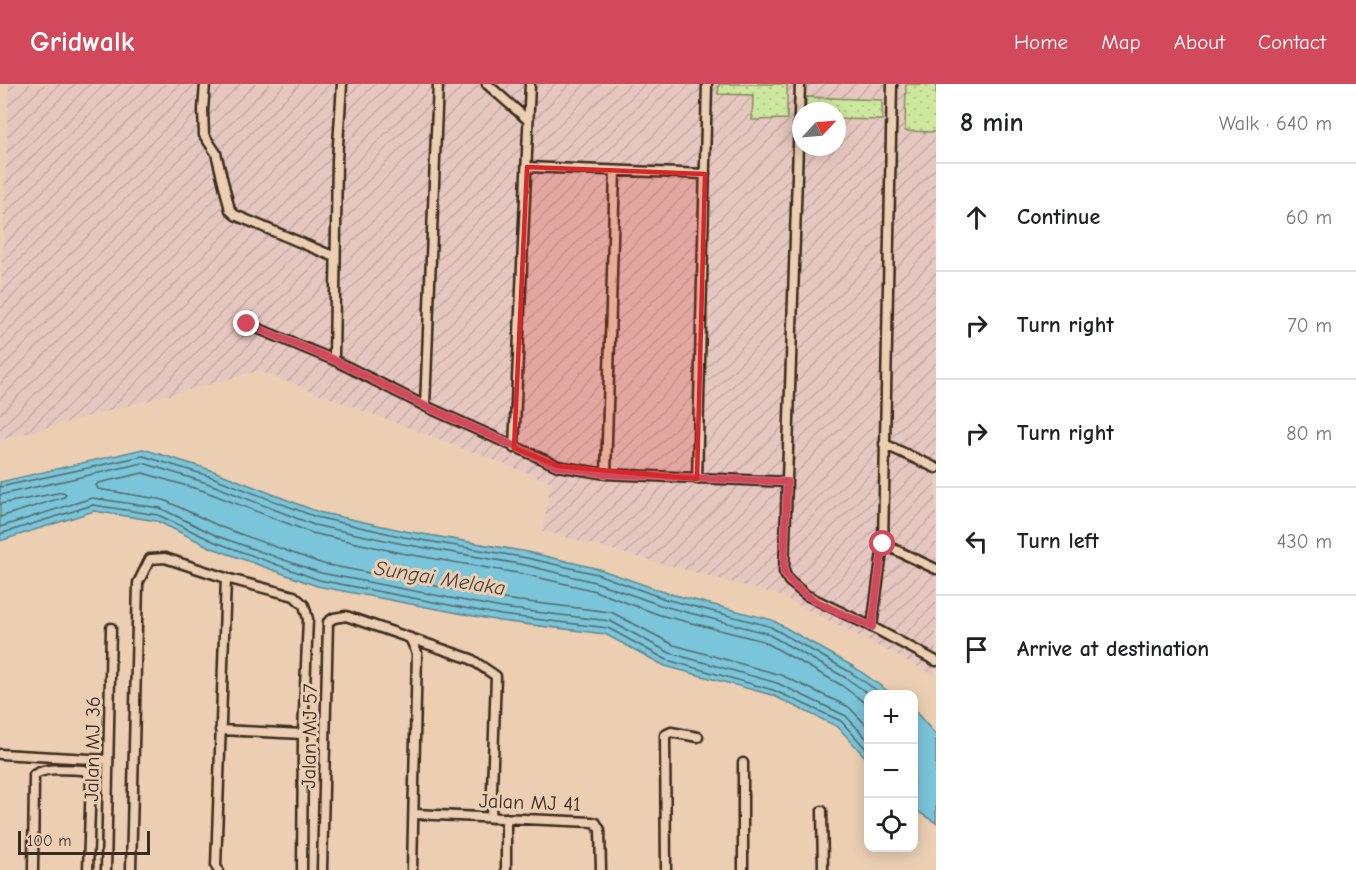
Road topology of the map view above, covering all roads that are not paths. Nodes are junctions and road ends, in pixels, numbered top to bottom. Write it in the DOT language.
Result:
graph roads {
  1 [pos="205,84"];
  2 [pos="342,84"];
  3 [pos="438,84"];
  4 [pos="487,84"];
  5 [pos="530,84"];
  6 [pos="707,84"];
  7 [pos="800,84"];
  8 [pos="892,84"];
  9 [pos="528,120"];
  10 [pos="527,167"];
  11 [pos="615,172"];
  12 [pos="705,174"];
  13 [pos="335,257"];
  14 [pos="247,324"];
  15 [pos="334,360"];
  16 [pos="425,406"];
  17 [pos="884,444"];
  18 [pos="514,448"];
  19 [pos="936,468"];
  20 [pos="606,474"];
  21 [pos="697,479"];
  22 [pos="787,482"];
  23 [pos="883,544"];
  24 [pos="936,569"];
  25 [pos="226,578"];
  26 [pos="872,627"];
  27 [pos="111,628"];
  28 [pos="410,638"];
  29 [pos="936,661"];
  30 [pos="220,730"];
  31 [pos="303,734"];
  32 [pos="698,736"];
  33 [pos="0,754"];
  34 [pos="108,760"];
  35 [pos="743,763"];
  36 [pos="822,811"];
  37 [pos="414,814"];
  38 [pos="491,818"];
  39 [pos="506,818"];
  40 [pos="33,870"];
  41 [pos="88,870"];
  42 [pos="106,870"];
  43 [pos="131,870"];
  44 [pos="218,870"];
  45 [pos="302,870"];
  46 [pos="322,870"];
  47 [pos="412,870"];
  48 [pos="506,870"];
  49 [pos="601,870"];
  50 [pos="666,870"];
  51 [pos="743,870"];
  52 [pos="822,870"];
  1 -- 13 [label="street"];
  2 -- 13 [label="street"];
  3 -- 16 [label="street"];
  4 -- 9 [label="street"];
  5 -- 9 [label="street"];
  6 -- 12 [label="street"];
  7 -- 22 [label="street"];
  8 -- 17 [label="street"];
  9 -- 10 [label="street"];
  10 -- 11 [label="street"];
  10 -- 18 [label="street"];
  11 -- 12 [label="street"];
  11 -- 20 [label="street"];
  12 -- 21 [label="street"];
  13 -- 15 [label="street"];
  14 -- 15 [label="street"];
  15 -- 16 [label="street"];
  16 -- 18 [label="street"];
  17 -- 19 [label="street"];
  17 -- 23 [label="street"];
  18 -- 20 [label="street"];
  20 -- 21 [label="street"];
  21 -- 22 [label="street"];
  22 -- 26 [label="street"];
  23 -- 24 [label="street"];
  23 -- 26 [label="street"];
  25 -- 30 [label="street"];
  25 -- 31 [label="street"];
  25 -- 43 [label="street"];
  26 -- 29 [label="street"];
  27 -- 34 [label="street, Jalan MJ 36"];
  28 -- 37 [label="street"];
  28 -- 38 [label="street"];
  28 -- 46 [label="street, Jalan MJ 57"];
  30 -- 31 [label="street"];
  30 -- 44 [label="street"];
  31 -- 45 [label="street"];
  32 -- 50 [label="street"];
  33 -- 34 [label="street"];
  34 -- 42 [label="street, Jalan MJ 36"];
  35 -- 51 [label="street"];
  36 -- 52 [label="street"];
  37 -- 38 [label="street, Jalan MJ 41"];
  37 -- 47 [label="street"];
  38 -- 39 [label="street, Jalan MJ 41"];
  39 -- 48 [label="street"];
  39 -- 49 [label="street, Jalan MJ 41"];
  40 -- 41 [label="street"];
}
